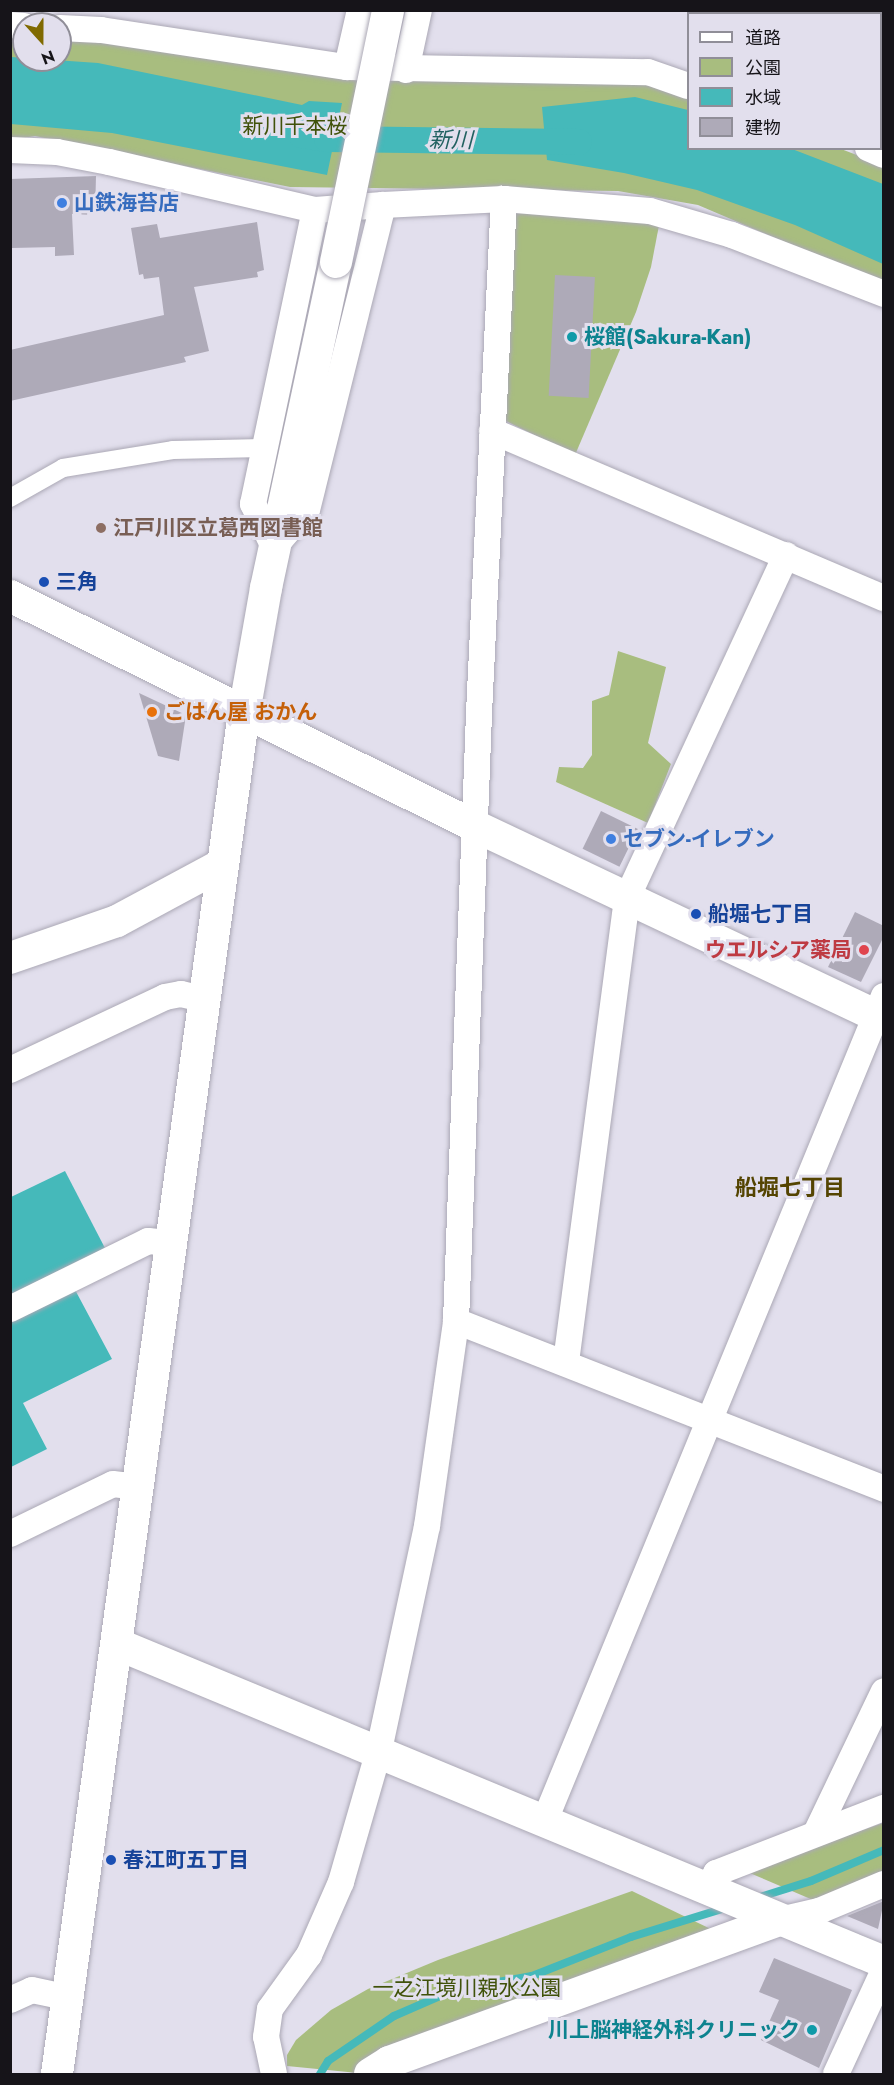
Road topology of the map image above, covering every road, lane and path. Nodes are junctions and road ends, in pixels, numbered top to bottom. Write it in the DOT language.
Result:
graph roads {
  1 [pos="360,10"];
  2 [pos="388,10"];
  3 [pos="419,10"];
  4 [pos="72,29"];
  5 [pos="347,67"];
  6 [pos="406,70"];
  7 [pos="687,86"];
  8 [pos="10,150"];
  9 [pos="504,199"];
  10 [pos="383,205"];
  11 [pos="315,210"];
  12 [pos="884,294"];
  13 [pos="492,431"];
  14 [pos="263,448"];
  15 [pos="10,498"];
  16 [pos="274,547"];
  17 [pos="786,555"];
  18 [pos="10,596"];
  19 [pos="884,598"];
  20 [pos="244,713"];
  21 [pos="475,826"];
  22 [pos="221,866"];
  23 [pos="627,898"];
  24 [pos="10,958"];
  25 [pos="203,999"];
  26 [pos="881,1010"];
  27 [pos="10,1070"];
  28 [pos="169,1243"];
  29 [pos="10,1309"];
  30 [pos="456,1321"];
  31 [pos="566,1362"];
  32 [pos="712,1419"];
  33 [pos="137,1487"];
  34 [pos="884,1489"];
  35 [pos="10,1534"];
  36 [pos="117,1644"];
  37 [pos="884,1691"];
  38 [pos="378,1750"];
  39 [pos="884,1808"];
  40 [pos="545,1820"];
  41 [pos="816,1833"];
  42 [pos="884,1884"];
  43 [pos="708,1889"];
  44 [pos="780,1920"];
  45 [pos="884,1962"];
  46 [pos="884,1970"];
  47 [pos="69,1998"];
  48 [pos="10,2000"];
  49 [pos="57,2074"];
  50 [pos="274,2074"];
  51 [pos="370,2074"];
  52 [pos="836,2074"];
  1 -- 5 [label="street"];
  2 -- 16 [label="street, bridge"];
  3 -- 6 [label="street"];
  4 -- 5 [label="street"];
  5 -- 6 [label="street"];
  6 -- 7 [label="street"];
  8 -- 11 [label="street"];
  9 -- 10 [label="street"];
  9 -- 12 [label="street"];
  9 -- 13 [label="street"];
  10 -- 11 [label="street"];
  10 -- 16 [label="street"];
  11 -- 14 [label="street"];
  13 -- 17 [label="street"];
  13 -- 21 [label="street"];
  14 -- 15 [label="street"];
  14 -- 16 [label="street"];
  16 -- 20 [label="street"];
  17 -- 19 [label="street"];
  17 -- 23 [label="street"];
  18 -- 20 [label="street"];
  20 -- 21 [label="street"];
  20 -- 22 [label="street"];
  21 -- 23 [label="street"];
  21 -- 30 [label="street"];
  22 -- 24 [label="street"];
  22 -- 25 [label="street"];
  23 -- 26 [label="street"];
  23 -- 31 [label="street"];
  25 -- 27 [label="street"];
  25 -- 28 [label="street"];
  26 -- 32 [label="street"];
  28 -- 29 [label="street"];
  28 -- 33 [label="street"];
  30 -- 31 [label="street"];
  30 -- 38 [label="street"];
  31 -- 32 [label="street"];
  32 -- 34 [label="street"];
  32 -- 40 [label="street"];
  33 -- 35 [label="street"];
  33 -- 36 [label="street"];
  36 -- 38 [label="street"];
  36 -- 47 [label="street"];
  37 -- 41 [label="street"];
  38 -- 40 [label="street"];
  38 -- 50 [label="street"];
  39 -- 41 [label="street"];
  40 -- 43 [label="street"];
  41 -- 43 [label="street"];
  42 -- 44 [label="street"];
  43 -- 44 [label="street"];
  44 -- 45 [label="street"];
  44 -- 51 [label="street"];
  46 -- 52 [label="street"];
  47 -- 48 [label="street"];
  47 -- 49 [label="street"];
}
